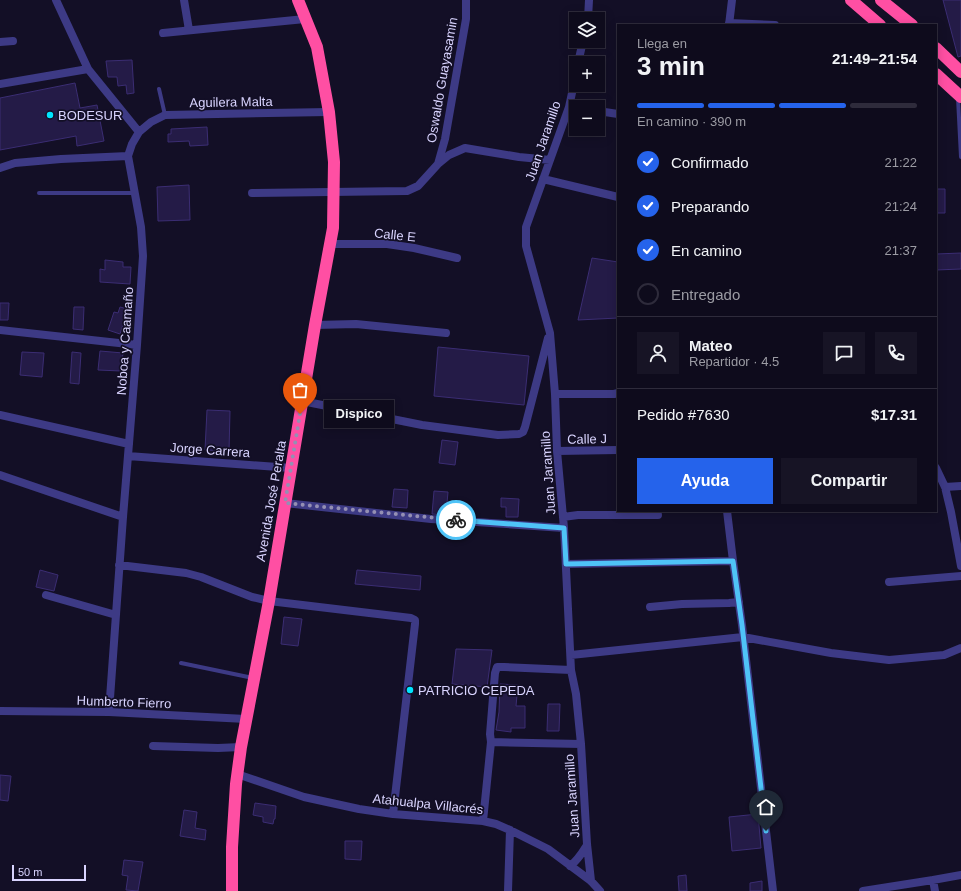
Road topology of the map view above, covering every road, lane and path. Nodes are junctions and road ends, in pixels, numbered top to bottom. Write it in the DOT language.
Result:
graph roads {
  1 [pos="56,0"];
  2 [pos="184,0"];
  3 [pos="298,0"];
  4 [pos="466,0"];
  5 [pos="589,0"];
  6 [pos="732,0"];
  7 [pos="851,0"];
  8 [pos="882,0"];
  9 [pos="588,12"];
  10 [pos="305,19"];
  11 [pos="729,24"];
  12 [pos="879,24"];
  13 [pos="911,24"];
  14 [pos="189,30"];
  15 [pos="163,33"];
  16 [pos="13,41"];
  17 [pos="0,42"];
  18 [pos="937,49"];
  19 [pos="88,70"];
  20 [pos="961,72"];
  21 [pos="937,75"];
  22 [pos="0,84"];
  23 [pos="159,90"];
  24 [pos="960,95"];
  25 [pos="329,112"];
  26 [pos="605,112"];
  27 [pos="617,114"];
  28 [pos="165,115"];
  29 [pos="569,115"];
  30 [pos="139,132"];
  31 [pos="128,156"];
  32 [pos="961,157"];
  33 [pos="550,160"];
  34 [pos="438,164"];
  35 [pos="0,168"];
  36 [pos="543,179"];
  37 [pos="333,192"];
  38 [pos="39,193"];
  39 [pos="135,193"];
  40 [pos="252,193"];
  41 [pos="617,197"];
  42 [pos="330,244"];
  43 [pos="457,258"];
  44 [pos="315,325"];
  45 [pos="0,330"];
  46 [pos="446,333"];
  47 [pos="550,333"];
  48 [pos="137,345"];
  49 [pos="555,394"];
  50 [pos="617,394"];
  51 [pos="302,401"];
  52 [pos="0,415"];
  53 [pos="129,444"];
  54 [pos="617,450"];
  55 [pos="557,451"];
  56 [pos="128,456"];
  57 [pos="291,468"];
  58 [pos="937,470"];
  59 [pos="0,475"];
  60 [pos="961,486"];
  61 [pos="945,487"];
  62 [pos="285,503"];
  63 [pos="727,512"];
  64 [pos="658,515"];
  65 [pos="123,517"];
  66 [pos="563,517"];
  67 [pos="564,528"];
  68 [pos="733,561"];
  69 [pos="566,564"];
  70 [pos="119,565"];
  71 [pos="961,566"];
  72 [pos="961,576"];
  73 [pos="889,582"];
  74 [pos="46,595"];
  75 [pos="269,601"];
  76 [pos="739,602"];
  77 [pos="650,607"];
  78 [pos="116,616"];
  79 [pos="743,637"];
  80 [pos="961,648"];
  81 [pos="571,655"];
  82 [pos="181,663"];
  83 [pos="571,670"];
  84 [pos="254,678"];
  85 [pos="0,711"];
  86 [pos="109,712"];
  87 [pos="246,719"];
  88 [pos="491,742"];
  89 [pos="581,744"];
  90 [pos="153,746"];
  91 [pos="241,747"];
  92 [pos="237,774"];
  93 [pos="393,814"];
  94 [pos="483,821"];
  95 [pos="510,830"];
  96 [pos="588,844"];
  97 [pos="570,866"];
  98 [pos="961,875"];
  99 [pos="933,880"];
  100 [pos="591,881"];
  101 [pos="232,891"];
  102 [pos="508,891"];
  103 [pos="600,891"];
  104 [pos="773,891"];
  105 [pos="863,891"];
  106 [pos="935,891"];
  1 -- 19 [label="street"];
  2 -- 14 [label="street"];
  3 -- 10 [label="highway, Avenida José Peralta"];
  4 -- 34 [label="street, Oswaldo Guayasamin"];
  5 -- 9 [label="street"];
  6 -- 11 [label="street"];
  7 -- 12 [label="highway"];
  8 -- 13 [label="highway"];
  10 -- 14 [label="street"];
  10 -- 25 [label="highway, Avenida José Peralta"];
  14 -- 15 [label="street"];
  16 -- 17 [label="street"];
  18 -- 20 [label="highway"];
  19 -- 22 [label="street"];
  19 -- 30 [label="street"];
  21 -- 24 [label="highway"];
  23 -- 28 [label="lane"];
  24 -- 32 [label="lane"];
  25 -- 28 [label="street, Aguilera Malta"];
  25 -- 37 [label="highway, Avenida José Peralta"];
  26 -- 27 [label="street"];
  28 -- 30 [label="street, Aguilera Malta"];
  29 -- 33 [label="street, Juan Jaramillo"];
  30 -- 31 [label="street"];
  31 -- 35 [label="street"];
  31 -- 39 [label="street, Noboa y Caamaño"];
  33 -- 34 [label="street"];
  33 -- 36 [label="street, Juan Jaramillo"];
  34 -- 37 [label="street"];
  36 -- 41 [label="street"];
  36 -- 47 [label="street, Juan Jaramillo"];
  37 -- 40 [label="street"];
  37 -- 42 [label="highway, Avenida José Peralta"];
  38 -- 39 [label="lane"];
  39 -- 48 [label="street, Noboa y Caamaño"];
  42 -- 43 [label="street, Calle E"];
  42 -- 44 [label="highway, Avenida José Peralta"];
  44 -- 46 [label="street"];
  44 -- 51 [label="highway, Avenida José Peralta"];
  45 -- 48 [label="street"];
  47 -- 49 [label="street, Juan Jaramillo"];
  47 -- 51 [label="street"];
  48 -- 53 [label="street, Noboa y Caamaño"];
  49 -- 50 [label="street"];
  49 -- 55 [label="street, Juan Jaramillo"];
  51 -- 57 [label="highway, Avenida José Peralta"];
  52 -- 53 [label="street"];
  53 -- 56 [label="street, Noboa y Caamaño"];
  54 -- 55 [label="street, Calle J"];
  55 -- 66 [label="street, Juan Jaramillo"];
  56 -- 57 [label="street, Jorge Carrera"];
  56 -- 65 [label="street, Noboa y Caamaño"];
  57 -- 62 [label="highway, Avenida José Peralta"];
  58 -- 61 [label="street"];
  59 -- 65 [label="street"];
  60 -- 61 [label="street"];
  61 -- 71 [label="street"];
  62 -- 67 [label="street"];
  62 -- 75 [label="highway, Avenida José Peralta"];
  63 -- 68 [label="street"];
  64 -- 66 [label="street"];
  65 -- 70 [label="street, Noboa y Caamaño"];
  66 -- 67 [label="street, Juan Jaramillo"];
  67 -- 69 [label="street, Juan Jaramillo"];
  68 -- 69 [label="street"];
  68 -- 76 [label="street"];
  69 -- 81 [label="street, Juan Jaramillo"];
  70 -- 75 [label="street"];
  70 -- 78 [label="street, Noboa y Caamaño"];
  72 -- 73 [label="street"];
  74 -- 78 [label="street"];
  75 -- 84 [label="highway, Avenida José Peralta"];
  75 -- 93 [label="street"];
  76 -- 77 [label="street"];
  76 -- 79 [label="street"];
  78 -- 86 [label="street, Noboa y Caamaño"];
  79 -- 80 [label="street"];
  79 -- 81 [label="street"];
  79 -- 104 [label="street"];
  81 -- 83 [label="street, Juan Jaramillo"];
  82 -- 84 [label="lane"];
  83 -- 88 [label="street"];
  83 -- 89 [label="street, Juan Jaramillo"];
  84 -- 87 [label="highway, Avenida José Peralta"];
  85 -- 86 [label="street, Humberto Fierro"];
  86 -- 87 [label="street, Humberto Fierro"];
  87 -- 91 [label="highway, Avenida José Peralta"];
  88 -- 89 [label="street"];
  88 -- 94 [label="street"];
  89 -- 96 [label="street, Juan Jaramillo"];
  90 -- 91 [label="street"];
  91 -- 92 [label="highway, Avenida José Peralta"];
  92 -- 93 [label="street, Atahualpa Villacrés"];
  92 -- 101 [label="highway, Avenida José Peralta"];
  93 -- 94 [label="street, Atahualpa Villacrés"];
  94 -- 95 [label="street, Atahualpa Villacrés"];
  95 -- 97 [label="street, Atahualpa Villacrés"];
  95 -- 102 [label="street"];
  96 -- 97 [label="street"];
  96 -- 100 [label="street, Juan Jaramillo"];
  97 -- 100 [label="street, Atahualpa Villacrés"];
  98 -- 99 [label="street"];
  99 -- 105 [label="street"];
  99 -- 106 [label="street"];
  100 -- 103 [label="street, Atahualpa Villacrés"];
}
